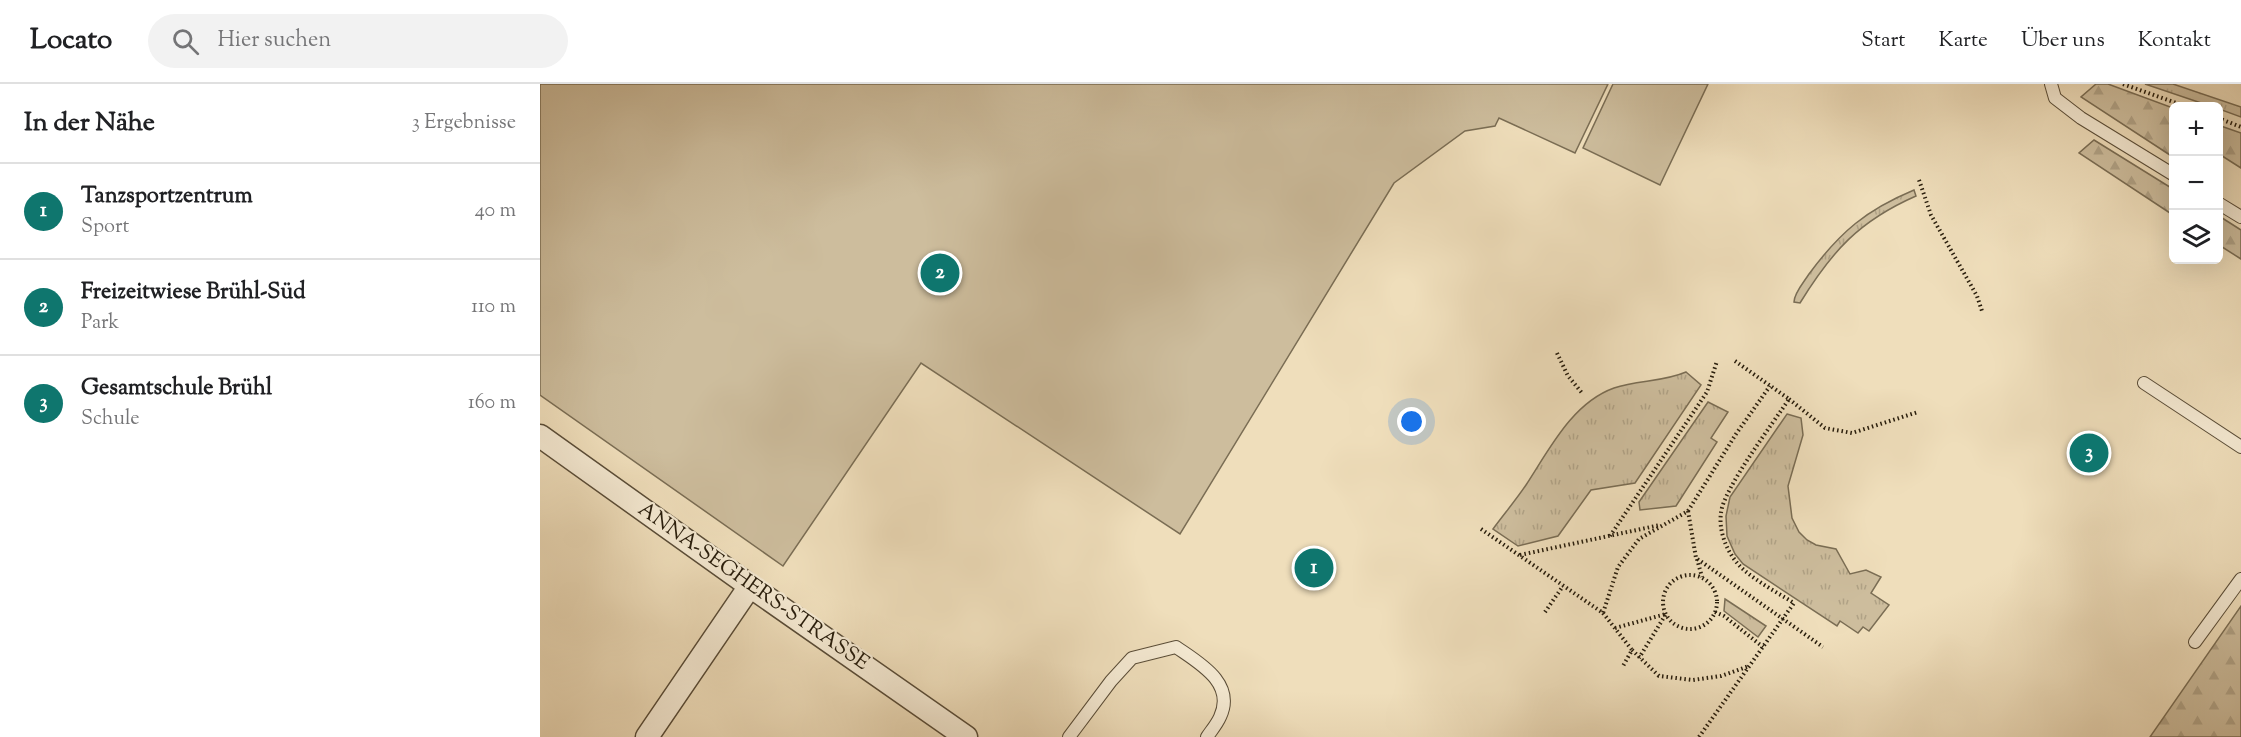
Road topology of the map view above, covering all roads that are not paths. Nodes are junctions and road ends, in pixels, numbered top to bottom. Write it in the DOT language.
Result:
graph roads {
  1 [pos="2051,84"];
  2 [pos="2169,172"];
  3 [pos="2223,206"];
  4 [pos="2241,217"];
  5 [pos="2144,383"];
  6 [pos="540,435"];
  7 [pos="2241,447"];
  8 [pos="2241,579"];
  9 [pos="750,586"];
  10 [pos="2195,642"];
  11 [pos="647,737"];
  12 [pos="966,737"];
  13 [pos="1069,737"];
  14 [pos="1207,737"];
  1 -- 2 [label="lane"];
  3 -- 4 [label="lane"];
  5 -- 7 [label="lane"];
  6 -- 9 [label="street, ANNA-SEGHERS-STRASSE"];
  8 -- 10 [label="lane"];
  9 -- 11 [label="street"];
  9 -- 12 [label="street, ANNA-SEGHERS-STRASSE"];
  13 -- 14 [label="lane"];
}
